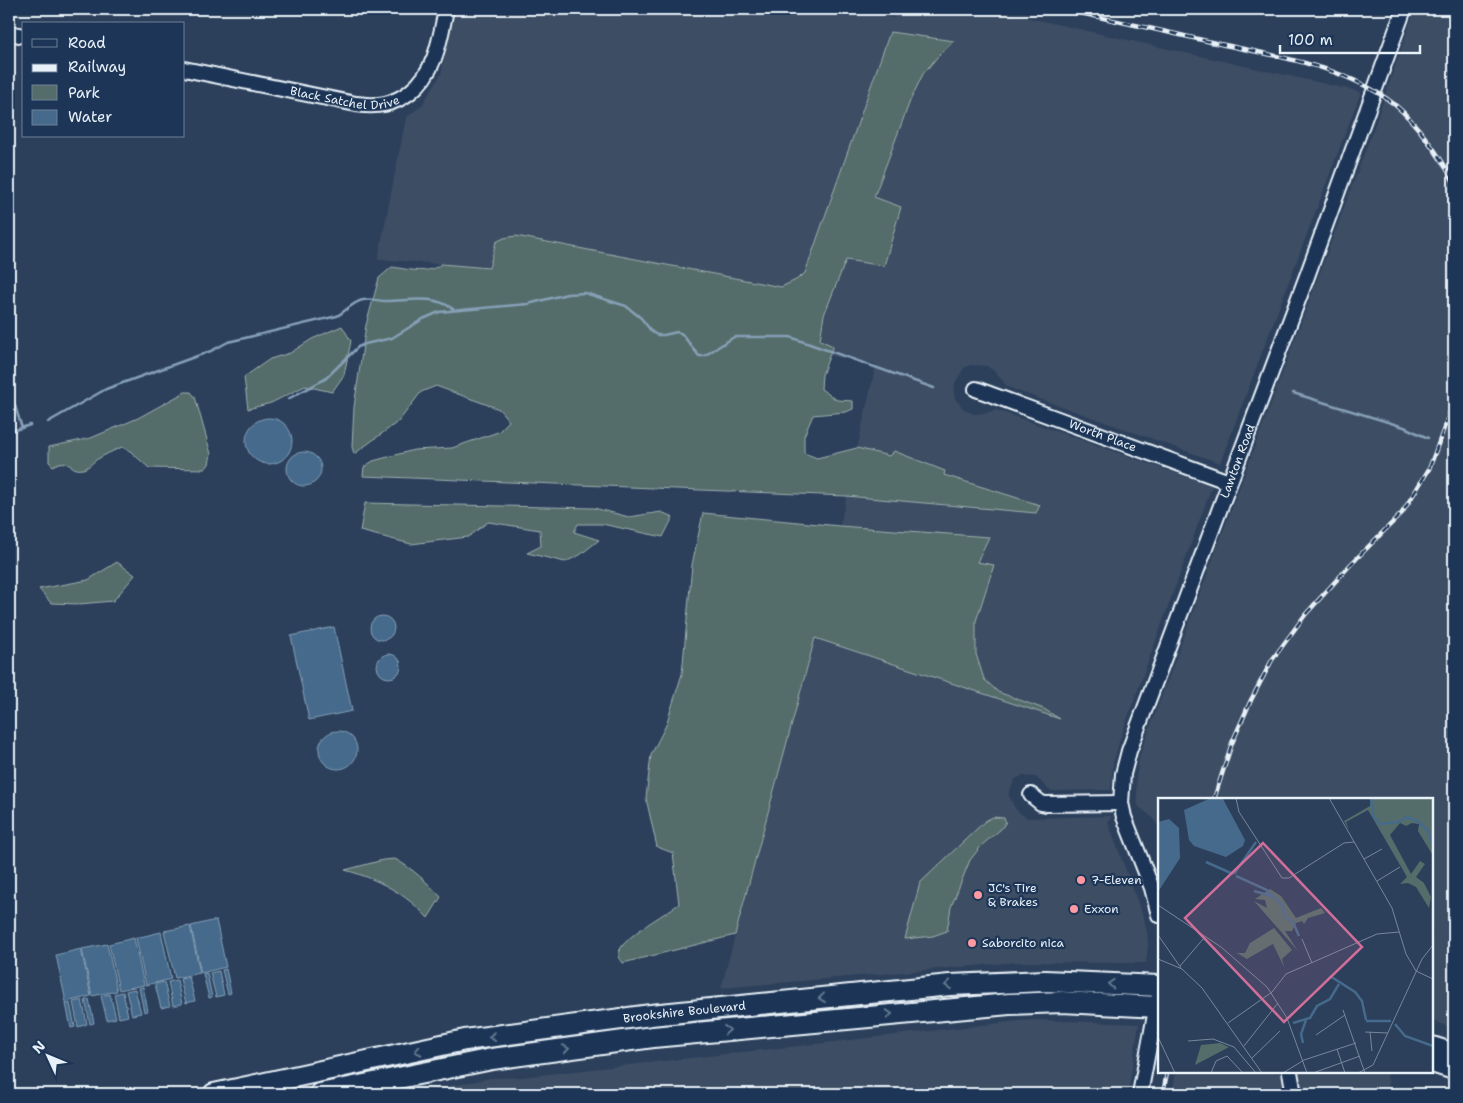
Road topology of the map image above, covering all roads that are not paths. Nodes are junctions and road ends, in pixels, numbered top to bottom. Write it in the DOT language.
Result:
graph roads {
  1 [pos="446,9"];
  2 [pos="1404,9"];
  3 [pos="9,33"];
  4 [pos="22,36"];
  5 [pos="185,69"];
  6 [pos="976,389"];
  7 [pos="1229,482"];
  8 [pos="1031,795"];
  9 [pos="1121,803"];
  10 [pos="1158,910"];
  11 [pos="1158,986"];
  12 [pos="1158,1007"];
  13 [pos="465,1040"];
  14 [pos="1433,1047"];
  15 [pos="1454,1054"];
  16 [pos="1433,1062"];
  17 [pos="468,1063"];
  18 [pos="1454,1069"];
  19 [pos="1290,1073"];
  20 [pos="214,1094"];
  21 [pos="320,1094"];
  22 [pos="1140,1094"];
  23 [pos="1294,1094"];
  1 -- 5 [label="street, Black Satchel Drive"];
  2 -- 7 [label="street, Lawton Road"];
  3 -- 4 [label="street"];
  6 -- 7 [label="street, Worth Place"];
  7 -- 9 [label="street, Lawton Road"];
  8 -- 9 [label="street"];
  9 -- 10 [label="street, Lawton Road"];
  11 -- 13 [label="highway, Brookshire Boulevard, one-way"];
  17 -- 12 [label="highway, Brookshire Boulevard, one-way"];
  12 -- 22 [label="street"];
  13 -- 17 [label="highway"];
  13 -- 20 [label="highway, Brookshire Boulevard, one-way"];
  14 -- 15 [label="highway"];
  16 -- 18 [label="highway"];
  17 -- 21 [label="highway, Brookshire Boulevard"];
  19 -- 23 [label="street"];
}
